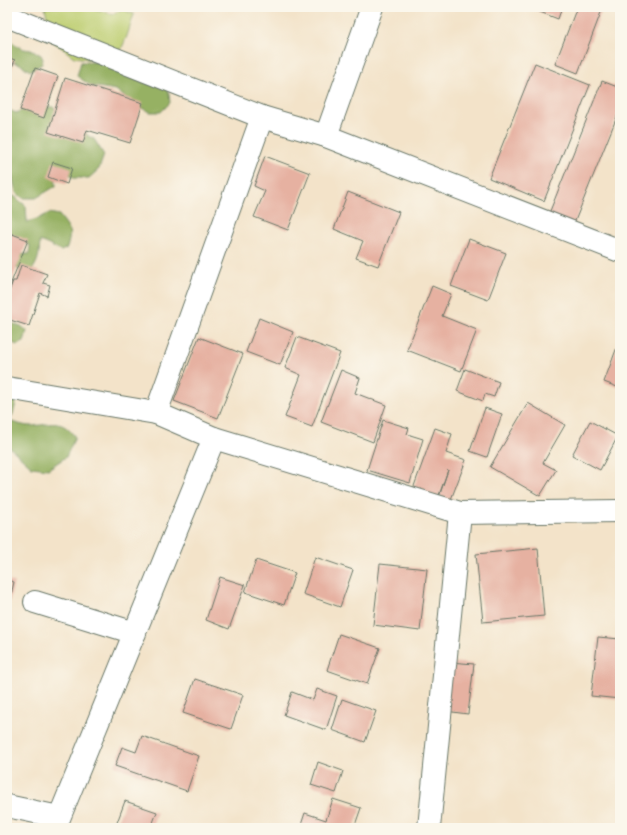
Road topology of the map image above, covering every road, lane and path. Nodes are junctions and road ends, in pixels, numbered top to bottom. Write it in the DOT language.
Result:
graph roads {
  1 [pos="372,7"];
  2 [pos="7,16"];
  3 [pos="262,117"];
  4 [pos="326,136"];
  5 [pos="620,251"];
  6 [pos="7,388"];
  7 [pos="156,413"];
  8 [pos="214,438"];
  9 [pos="620,511"];
  10 [pos="460,513"];
  11 [pos="35,602"];
  12 [pos="135,633"];
  13 [pos="7,806"];
  14 [pos="57,822"];
  15 [pos="429,828"];
  1 -- 4 [label="street"];
  2 -- 3 [label="street"];
  3 -- 4 [label="street"];
  3 -- 7 [label="street"];
  4 -- 5 [label="street"];
  6 -- 7 [label="street"];
  7 -- 8 [label="street"];
  8 -- 10 [label="street"];
  8 -- 12 [label="street"];
  9 -- 10 [label="street"];
  10 -- 15 [label="street"];
  11 -- 12 [label="street"];
  12 -- 14 [label="street"];
  13 -- 14 [label="street"];
}
